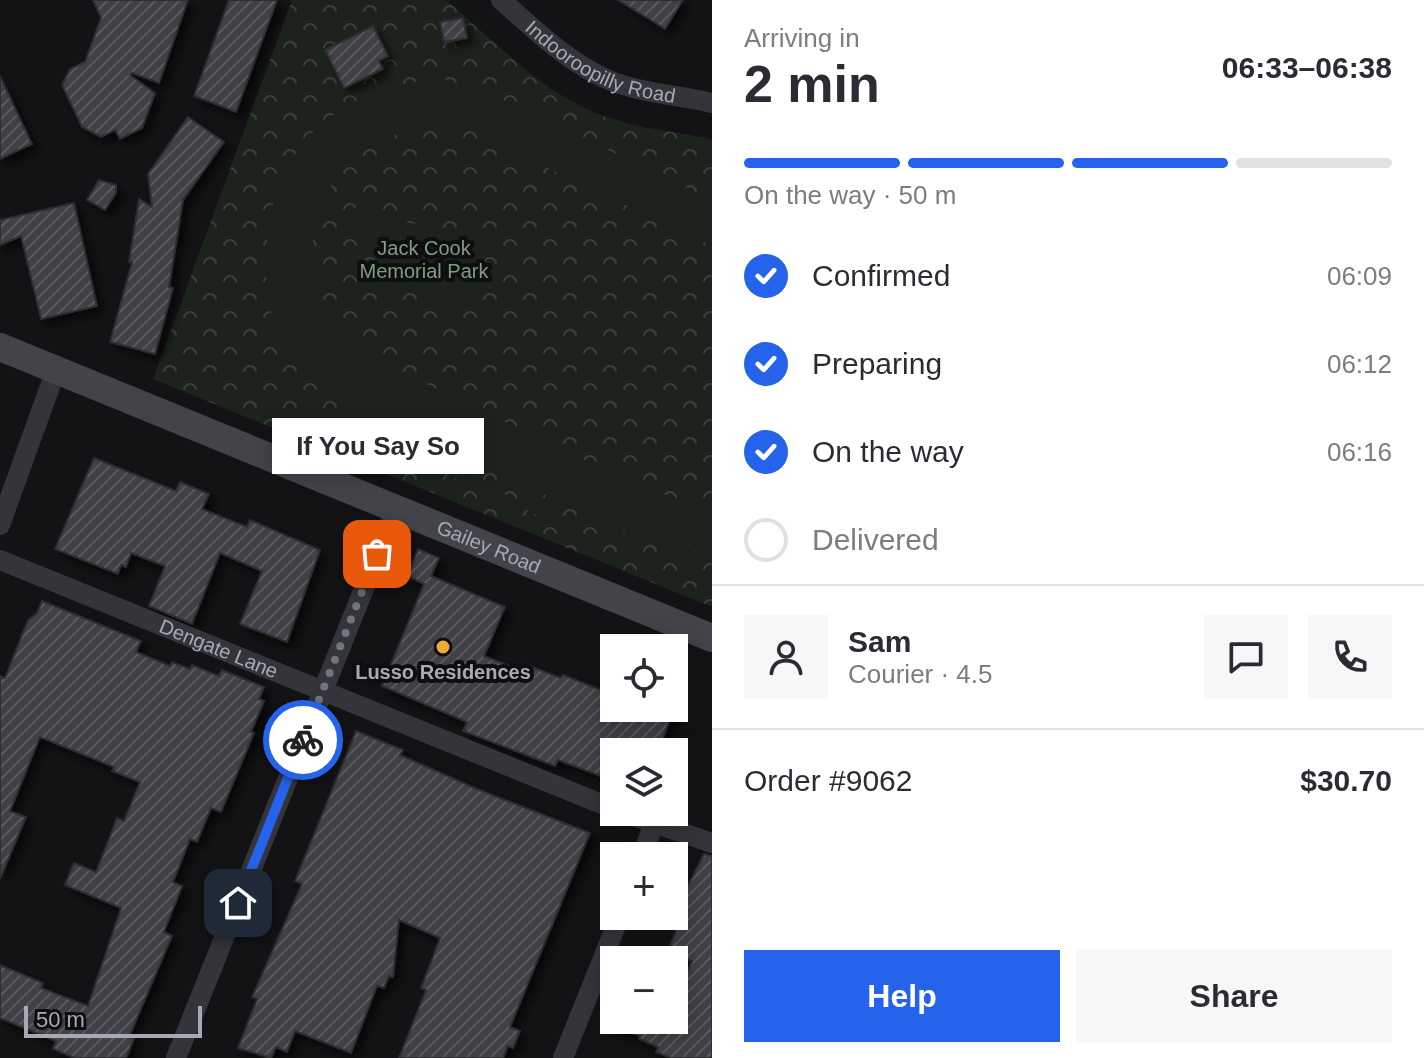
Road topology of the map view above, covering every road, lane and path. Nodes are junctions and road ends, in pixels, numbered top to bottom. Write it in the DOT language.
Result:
graph roads {
  1 [pos="501,0"];
  2 [pos="712,103"];
  3 [pos="0,347"];
  4 [pos="56,370"];
  5 [pos="395,511"];
  6 [pos="0,525"];
  7 [pos="0,560"];
  8 [pos="712,638"];
  9 [pos="322,691"];
  10 [pos="600,803"];
  11 [pos="663,826"];
  12 [pos="712,843"];
  13 [pos="614,930"];
  14 [pos="176,1058"];
  15 [pos="563,1058"];
  1 -- 2 [label="street, Indooroopilly Road"];
  3 -- 4 [label="main road, Gailey Road"];
  4 -- 5 [label="main road, Gailey Road"];
  4 -- 6 [label="street"];
  5 -- 8 [label="main road, Gailey Road"];
  5 -- 9 [label="street"];
  7 -- 9 [label="street, Dengate Lane"];
  9 -- 10 [label="street, Dengate Lane"];
  9 -- 14 [label="street"];
  11 -- 12 [label="street"];
  13 -- 15 [label="street"];
}
